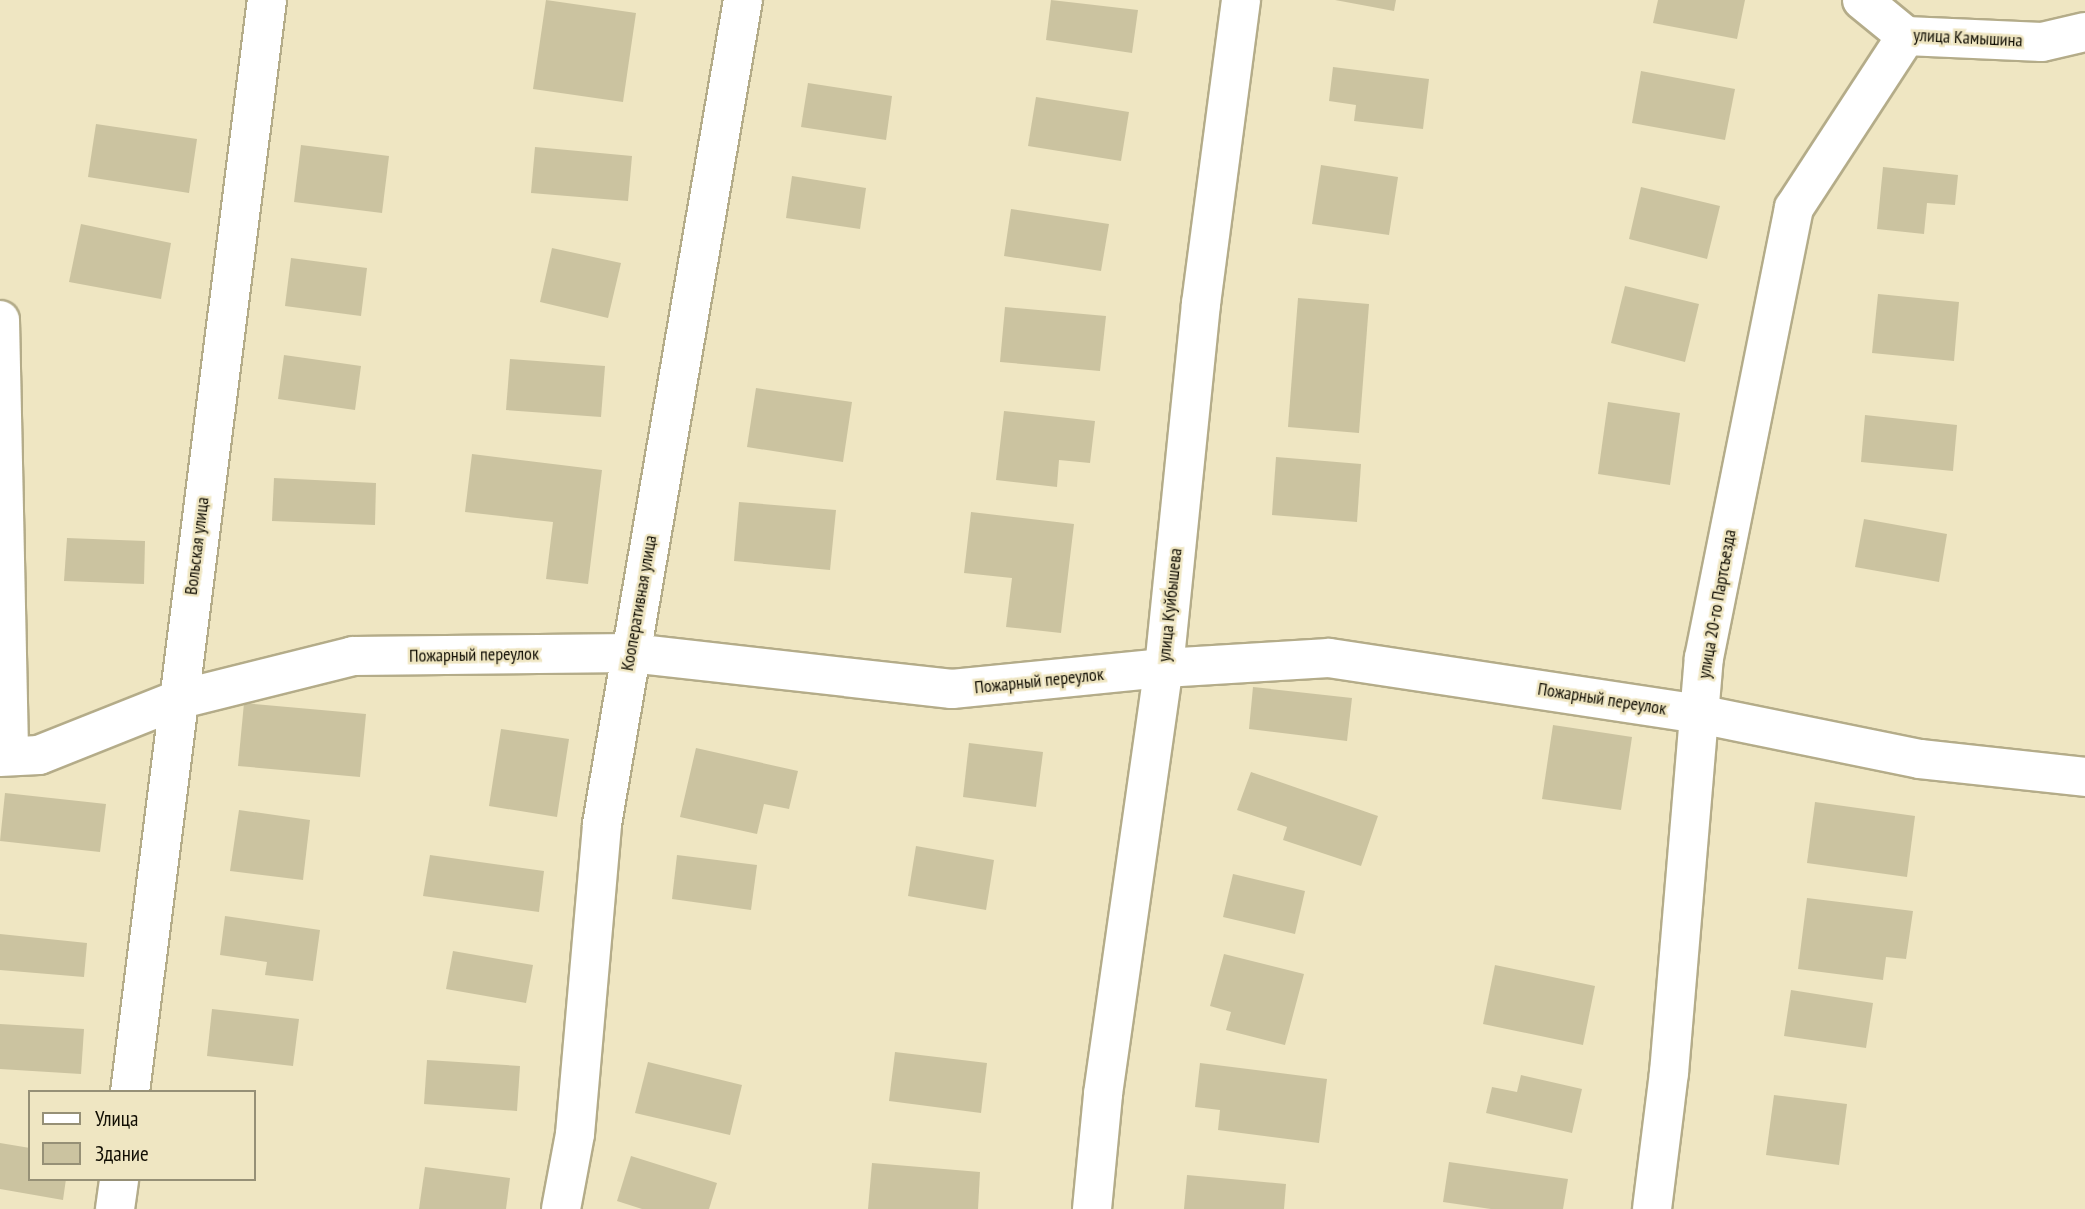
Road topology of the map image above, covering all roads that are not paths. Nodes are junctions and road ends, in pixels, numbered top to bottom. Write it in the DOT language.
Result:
graph roads {
  1 [pos="267,0"];
  2 [pos="744,0"];
  3 [pos="1241,0"];
  4 [pos="1862,0"];
  5 [pos="2085,32"];
  6 [pos="1906,36"];
  7 [pos="0,320"];
  8 [pos="631,653"];
  9 [pos="1164,668"];
  10 [pos="177,700"];
  11 [pos="1699,714"];
  12 [pos="5,756"];
  13 [pos="2085,776"];
  14 [pos="130,1090"];
  15 [pos="119,1181"];
  16 [pos="115,1209"];
  17 [pos="561,1209"];
  18 [pos="1092,1209"];
  19 [pos="1652,1209"];
  1 -- 10 [label="street, Вольская улица"];
  2 -- 8 [label="street, Кооперативная улица"];
  3 -- 9 [label="street, улица Куйбышева"];
  4 -- 6 [label="street, улица Камышина"];
  5 -- 6 [label="street, улица Камышина"];
  6 -- 11 [label="street, улица 20-го Партсъезда"];
  7 -- 12 [label="street"];
  8 -- 9 [label="street, Пожарный переулок"];
  8 -- 10 [label="street, Пожарный переулок"];
  8 -- 17 [label="street, Кооперативная улица"];
  9 -- 11 [label="street, Пожарный переулок"];
  9 -- 18 [label="street, улица Куйбышева"];
  10 -- 12 [label="street, Пожарный переулок"];
  10 -- 14 [label="street, Вольская улица"];
  11 -- 13 [label="street, Пожарный переулок"];
  11 -- 19 [label="street, улица 20-го Партсъезда"];
  15 -- 16 [label="street"];
}
